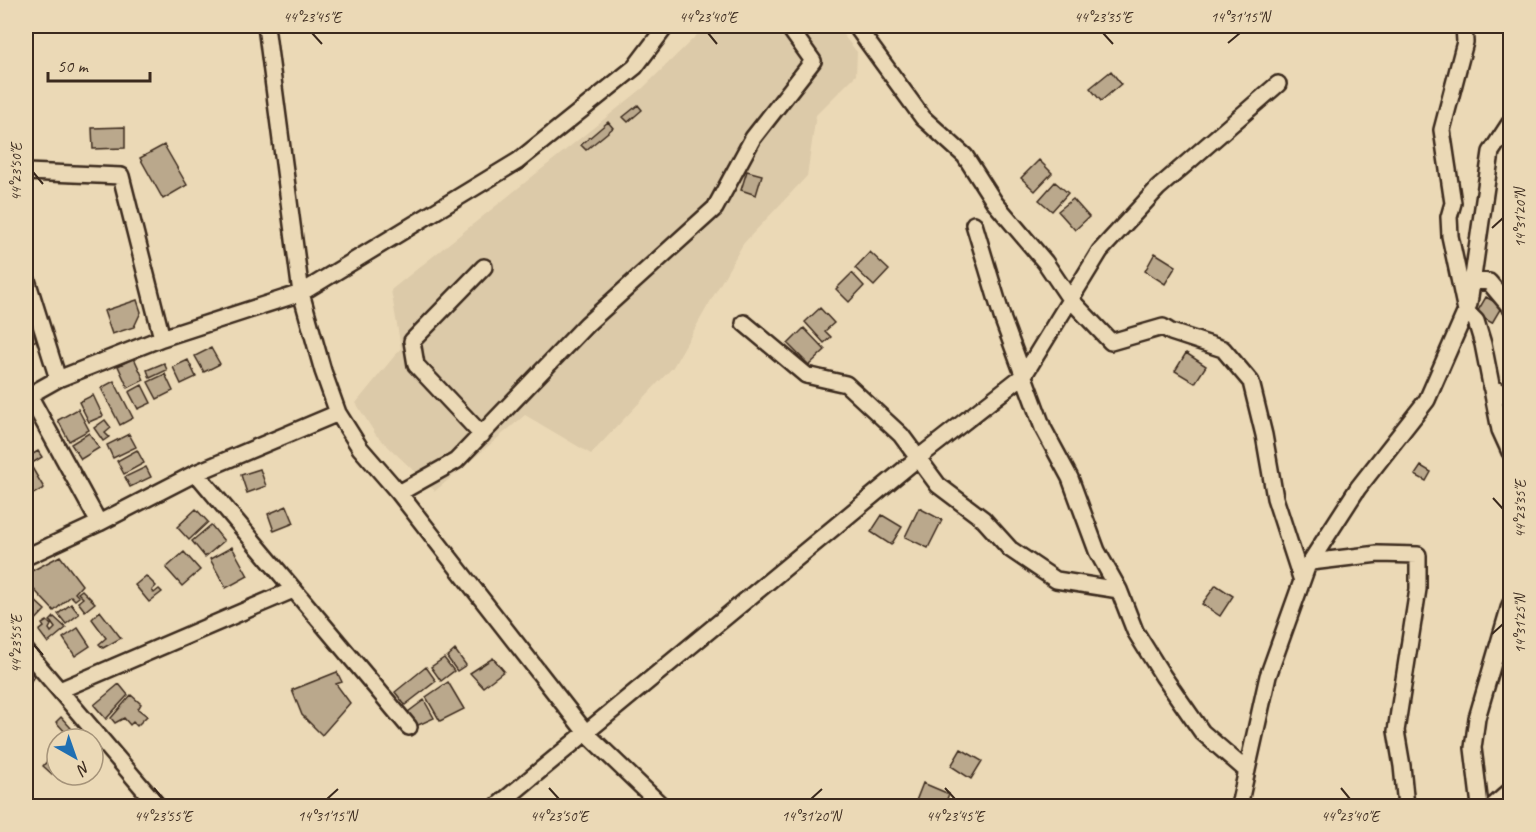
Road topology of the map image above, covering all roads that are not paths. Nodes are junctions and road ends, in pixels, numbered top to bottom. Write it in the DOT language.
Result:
graph roads {
  1 [pos="266,26"];
  2 [pos="666,26"];
  3 [pos="788,26"];
  4 [pos="856,26"];
  5 [pos="1464,26"];
  6 [pos="1278,84"];
  7 [pos="1510,123"];
  8 [pos="26,172"];
  9 [pos="974,224"];
  10 [pos="484,267"];
  11 [pos="26,277"];
  12 [pos="1472,280"];
  13 [pos="301,293"];
  14 [pos="1070,299"];
  15 [pos="1510,307"];
  16 [pos="1466,311"];
  17 [pos="744,323"];
  18 [pos="162,338"];
  19 [pos="1024,375"];
  20 [pos="58,379"];
  21 [pos="1491,387"];
  22 [pos="27,396"];
  23 [pos="1510,397"];
  24 [pos="338,413"];
  25 [pos="482,435"];
  26 [pos="1510,452"];
  27 [pos="918,458"];
  28 [pos="196,473"];
  29 [pos="399,494"];
  30 [pos="99,523"];
  31 [pos="26,557"];
  32 [pos="1311,562"];
  33 [pos="1302,581"];
  34 [pos="293,590"];
  35 [pos="1119,590"];
  36 [pos="1510,605"];
  37 [pos="26,651"];
  38 [pos="60,690"];
  39 [pos="409,727"];
  40 [pos="587,734"];
  41 [pos="1247,771"];
  42 [pos="1510,791"];
  43 [pos="1241,804"];
  44 [pos="158,807"];
  45 [pos="497,807"];
  46 [pos="662,807"];
  47 [pos="1406,807"];
  48 [pos="1480,807"];
  49 [pos="1493,807"];
  1 -- 13 [label="street"];
  2 -- 13 [label="street"];
  3 -- 25 [label="street"];
  4 -- 14 [label="street"];
  5 -- 16 [label="street"];
  6 -- 14 [label="street"];
  7 -- 12 [label="street"];
  8 -- 18 [label="street"];
  9 -- 19 [label="street"];
  10 -- 25 [label="street"];
  11 -- 20 [label="street"];
  12 -- 15 [label="street"];
  12 -- 16 [label="street"];
  13 -- 18 [label="street"];
  13 -- 24 [label="street"];
  14 -- 19 [label="street"];
  14 -- 33 [label="street"];
  16 -- 21 [label="street"];
  16 -- 32 [label="street"];
  17 -- 27 [label="street"];
  18 -- 20 [label="street"];
  19 -- 27 [label="street"];
  19 -- 35 [label="street"];
  20 -- 22 [label="street"];
  21 -- 23 [label="street"];
  21 -- 26 [label="street"];
  22 -- 30 [label="street"];
  24 -- 28 [label="street"];
  24 -- 29 [label="street"];
  25 -- 29 [label="street"];
  27 -- 35 [label="street"];
  27 -- 40 [label="street"];
  28 -- 30 [label="street"];
  28 -- 34 [label="street"];
  29 -- 40 [label="street"];
  30 -- 31 [label="street"];
  32 -- 33 [label="street"];
  32 -- 47 [label="street"];
  33 -- 41 [label="street"];
  34 -- 38 [label="street"];
  34 -- 39 [label="street"];
  35 -- 41 [label="street"];
  36 -- 48 [label="street"];
  37 -- 38 [label="street"];
  38 -- 44 [label="street"];
  40 -- 45 [label="street"];
  40 -- 46 [label="street"];
  41 -- 43 [label="street"];
  42 -- 49 [label="street"];
}
